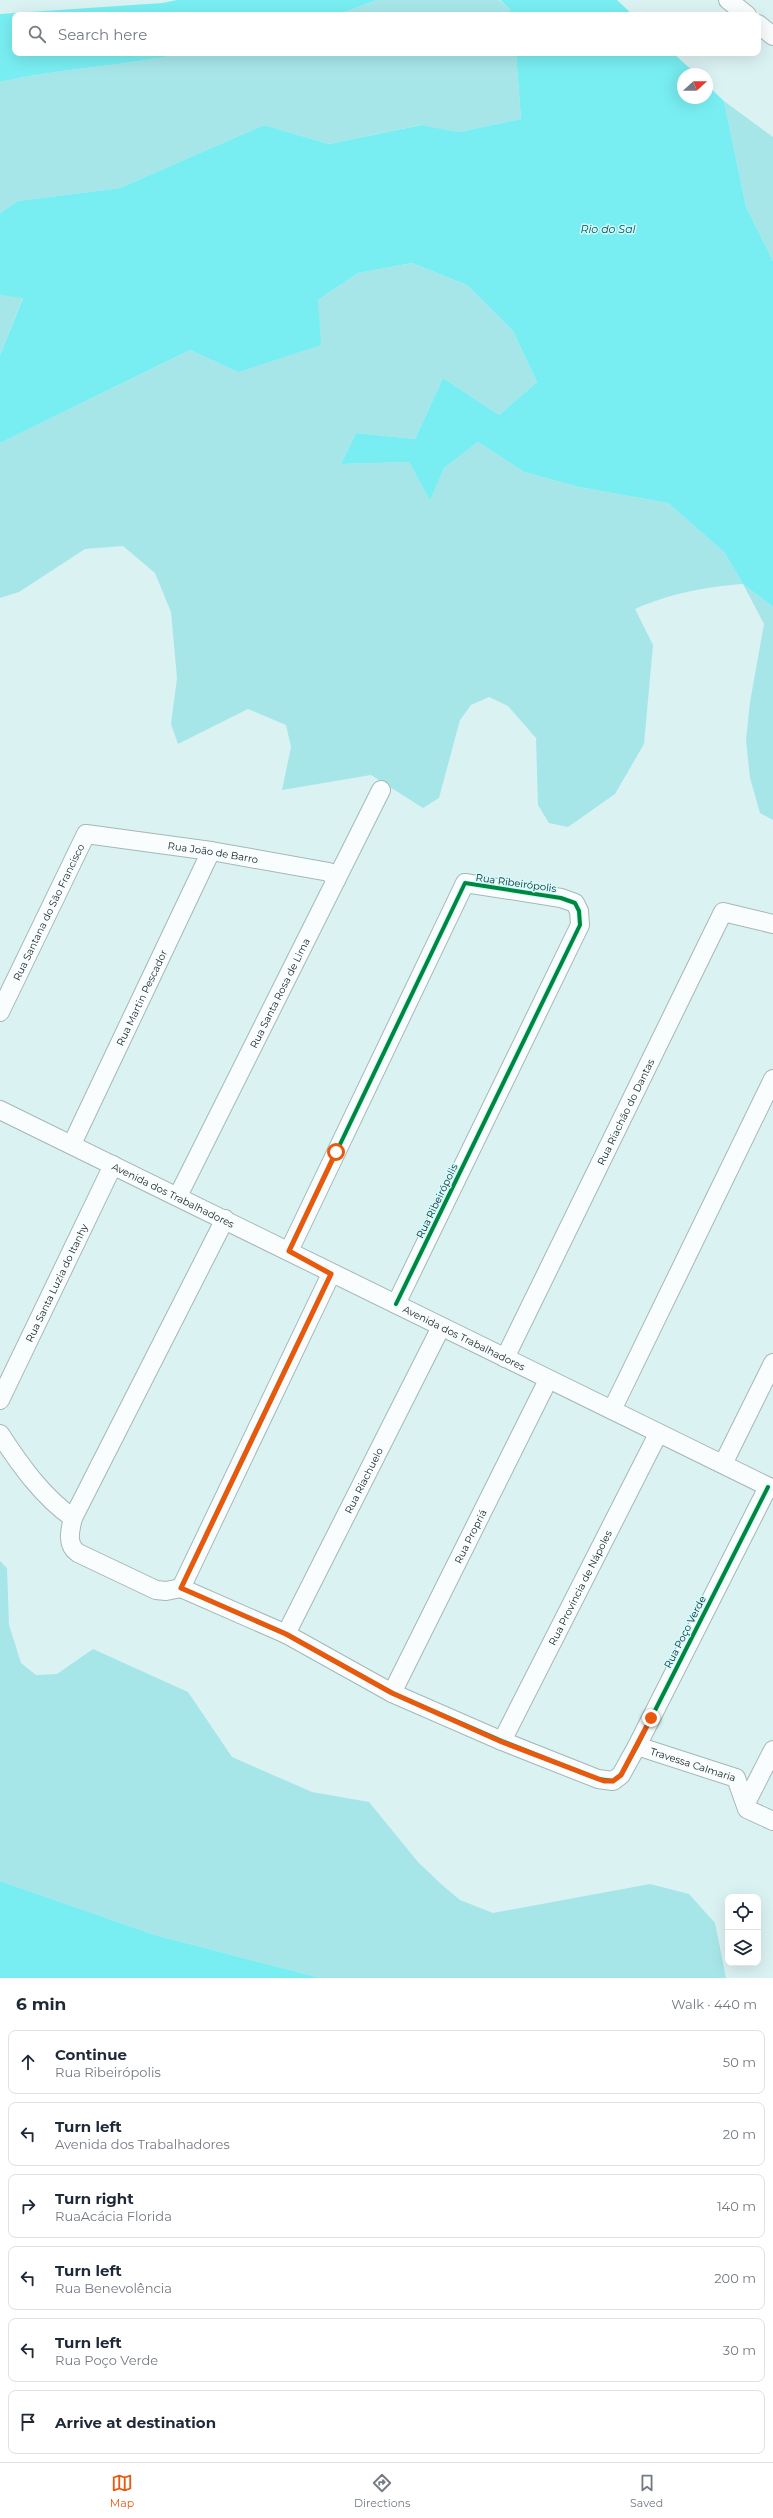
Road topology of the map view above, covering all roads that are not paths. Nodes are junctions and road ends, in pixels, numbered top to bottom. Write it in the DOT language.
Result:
graph roads {
  1 [pos="728,0"];
  2 [pos="743,12"];
  3 [pos="761,26"];
  4 [pos="773,36"];
  5 [pos="381,790"];
  6 [pos="86,834"];
  7 [pos="211,851"];
  8 [pos="336,880"];
  9 [pos="773,924"];
  10 [pos="0,1012"];
  11 [pos="773,1080"];
  12 [pos="2,1114"];
  13 [pos="72,1144"];
  14 [pos="113,1165"];
  15 [pos="178,1196"];
  16 [pos="225,1219"];
  17 [pos="289,1251"];
  18 [pos="331,1274"];
  19 [pos="396,1304"];
  20 [pos="441,1327"];
  21 [pos="505,1358"];
  22 [pos="773,1363"];
  23 [pos="548,1380"];
  24 [pos="0,1400"];
  25 [pos="612,1410"];
  26 [pos="0,1434"];
  27 [pos="658,1434"];
  28 [pos="723,1464"];
  29 [pos="770,1488"];
  30 [pos="73,1518"];
  31 [pos="181,1588"];
  32 [pos="286,1634"];
  33 [pos="392,1693"];
  34 [pos="502,1742"];
  35 [pos="637,1746"];
  36 [pos="773,1750"];
  37 [pos="746,1803"];
  38 [pos="773,1822"];
  1 -- 2 [label="street"];
  3 -- 4 [label="street"];
  5 -- 8 [label="street, Rua Santa Rosa de Lima"];
  6 -- 7 [label="street, Rua João de Barro"];
  6 -- 10 [label="street, Rua Santana do São Francisco"];
  7 -- 8 [label="street, Rua João de Barro"];
  7 -- 13 [label="street, Rua Martin Pescador"];
  8 -- 15 [label="street, Rua Santa Rosa de Lima"];
  9 -- 21 [label="street, Rua Riachão do Dantas"];
  11 -- 25 [label="street"];
  12 -- 13 [label="street, Avenida dos Trabalhadores"];
  13 -- 14 [label="street, Avenida dos Trabalhadores"];
  14 -- 15 [label="street, Avenida dos Trabalhadores"];
  14 -- 24 [label="street, Rua Santa Luzia do Itanhy"];
  15 -- 16 [label="street, Avenida dos Trabalhadores"];
  16 -- 17 [label="street, Avenida dos Trabalhadores"];
  16 -- 30 [label="street"];
  17 -- 18 [label="street, Avenida dos Trabalhadores"];
  17 -- 19 [label="street, Rua Ribeirópolis"];
  18 -- 19 [label="street, Avenida dos Trabalhadores"];
  18 -- 31 [label="street"];
  19 -- 20 [label="street, Avenida dos Trabalhadores"];
  20 -- 21 [label="street, Avenida dos Trabalhadores"];
  20 -- 32 [label="street, Rua Riachuelo"];
  21 -- 23 [label="street, Avenida dos Trabalhadores"];
  22 -- 28 [label="street"];
  23 -- 25 [label="street, Avenida dos Trabalhadores"];
  23 -- 33 [label="street, Rua Propriá"];
  25 -- 27 [label="street, Avenida dos Trabalhadores"];
  26 -- 30 [label="street"];
  27 -- 28 [label="street, Avenida dos Trabalhadores"];
  27 -- 34 [label="street, Rua Província de Nápoles"];
  28 -- 29 [label="street, Avenida dos Trabalhadores"];
  29 -- 35 [label="street, Rua Poço Verde"];
  30 -- 31 [label="street"];
  31 -- 32 [label="street"];
  32 -- 33 [label="street"];
  33 -- 34 [label="street"];
  34 -- 35 [label="street, Rua Poço Verde"];
  35 -- 37 [label="street, Travessa Calmaria"];
  36 -- 37 [label="street"];
  37 -- 38 [label="street, Travessa Calmaria"];
}
